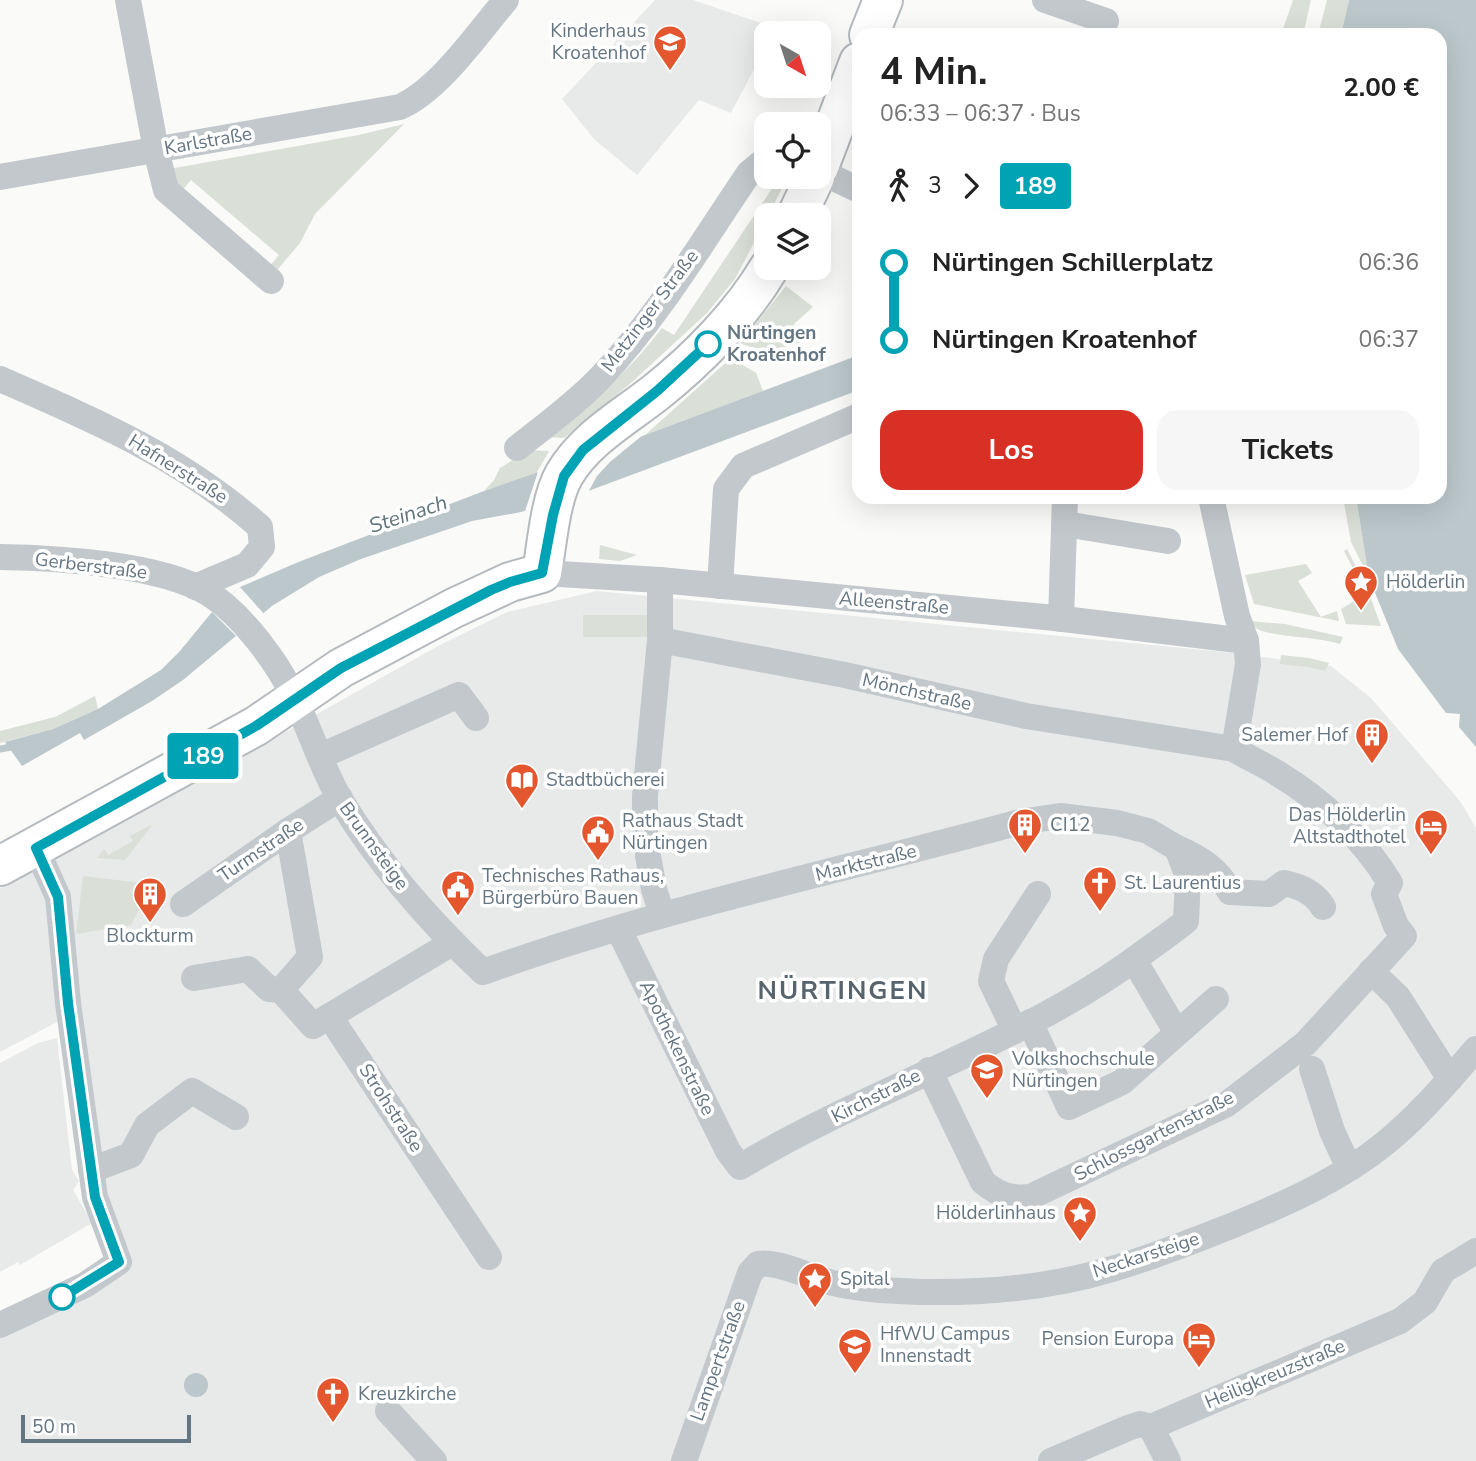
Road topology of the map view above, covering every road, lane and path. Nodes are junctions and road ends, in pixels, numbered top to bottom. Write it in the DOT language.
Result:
graph roads {
  1 [pos="128,0"];
  2 [pos="506,0"];
  3 [pos="883,0"];
  4 [pos="1045,0"];
  5 [pos="1106,19"];
  6 [pos="872,28"];
  7 [pos="852,81"];
  8 [pos="831,137"];
  9 [pos="156,150"];
  10 [pos="754,169"];
  11 [pos="831,175"];
  12 [pos="0,177"];
  13 [pos="852,186"];
  14 [pos="761,280"];
  15 [pos="271,281"];
  16 [pos="0,379"];
  17 [pos="852,419"];
  18 [pos="517,447"];
  19 [pos="1065,504"];
  20 [pos="1213,504"];
  21 [pos="1065,524"];
  22 [pos="1167,541"];
  23 [pos="0,557"];
  24 [pos="542,573"];
  25 [pos="660,580"];
  26 [pos="720,586"];
  27 [pos="195,587"];
  28 [pos="1060,619"];
  29 [pos="660,640"];
  30 [pos="1246,641"];
  31 [pos="295,699"];
  32 [pos="476,718"];
  33 [pos="1234,749"];
  34 [pos="321,756"];
  35 [pos="340,798"];
  36 [pos="288,831"];
  37 [pos="36,848"];
  38 [pos="1177,848"];
  39 [pos="0,866"];
  40 [pos="1038,894"];
  41 [pos="183,904"];
  42 [pos="1323,907"];
  43 [pos="662,915"];
  44 [pos="618,928"];
  45 [pos="1404,936"];
  46 [pos="452,943"];
  47 [pos="1134,960"];
  48 [pos="1370,971"];
  49 [pos="483,972"];
  50 [pos="194,978"];
  51 [pos="281,990"];
  52 [pos="1216,999"];
  53 [pos="330,1017"];
  54 [pos="1023,1027"];
  55 [pos="1177,1033"];
  56 [pos="1476,1049"];
  57 [pos="1312,1069"];
  58 [pos="929,1070"];
  59 [pos="1450,1079"];
  60 [pos="236,1117"];
  61 [pos="740,1167"];
  62 [pos="1349,1168"];
  63 [pos="91,1170"];
  64 [pos="1476,1251"];
  65 [pos="489,1257"];
  66 [pos="758,1264"];
  67 [pos="0,1325"];
  68 [pos="388,1411"];
  69 [pos="1151,1427"];
  70 [pos="433,1461"];
  71 [pos="684,1461"];
  72 [pos="1051,1461"];
  73 [pos="1168,1461"];
  1 -- 9 [label="street"];
  2 -- 9 [label="street, Karlstraße"];
  3 -- 6 [label="main road"];
  4 -- 5 [label="street"];
  7 -- 8 [label="main road"];
  9 -- 12 [label="street, Karlstraße"];
  9 -- 15 [label="street"];
  10 -- 18 [label="street, Metzinger Straße"];
  11 -- 13 [label="street"];
  14 -- 24 [label="main road"];
  16 -- 27 [label="street, Hafnerstraße"];
  17 -- 26 [label="street"];
  19 -- 21 [label="street"];
  20 -- 30 [label="street"];
  21 -- 22 [label="street"];
  21 -- 28 [label="street"];
  23 -- 27 [label="street, Gerberstraße"];
  24 -- 25 [label="street, Alleenstraße"];
  24 -- 31 [label="main road"];
  25 -- 26 [label="street, Alleenstraße"];
  25 -- 29 [label="street"];
  26 -- 28 [label="street, Alleenstraße"];
  27 -- 31 [label="street, Gerberstraße"];
  28 -- 30 [label="street, Alleenstraße"];
  29 -- 33 [label="street, Mönchstraße"];
  29 -- 43 [label="street"];
  30 -- 33 [label="street"];
  31 -- 34 [label="street, Brunnsteige"];
  31 -- 37 [label="main road"];
  32 -- 34 [label="street"];
  33 -- 45 [label="street, Mönchstraße"];
  34 -- 35 [label="street, Brunnsteige"];
  35 -- 36 [label="street, Turmstraße"];
  35 -- 46 [label="street, Brunnsteige"];
  36 -- 41 [label="street, Turmstraße"];
  36 -- 51 [label="street"];
  37 -- 39 [label="main road"];
  37 -- 63 [label="street"];
  38 -- 42 [label="street, Marktstraße"];
  38 -- 43 [label="street, Marktstraße"];
  38 -- 47 [label="street, Kirchstraße"];
  40 -- 54 [label="street"];
  43 -- 44 [label="street, Marktstraße"];
  44 -- 49 [label="street, Marktstraße"];
  44 -- 61 [label="street, Apothekenstraße"];
  45 -- 48 [label="street, Schlossgartenstraße"];
  46 -- 49 [label="street, Brunnsteige"];
  46 -- 53 [label="street"];
  47 -- 54 [label="street, Kirchstraße"];
  47 -- 55 [label="street"];
  48 -- 58 [label="street, Schlossgartenstraße"];
  48 -- 59 [label="street"];
  50 -- 51 [label="street"];
  51 -- 53 [label="street"];
  52 -- 55 [label="street"];
  53 -- 65 [label="street, Strohstraße"];
  54 -- 55 [label="street"];
  54 -- 58 [label="street, Kirchstraße"];
  56 -- 59 [label="street, Neckarsteige"];
  57 -- 62 [label="street"];
  58 -- 61 [label="street, Kirchstraße"];
  59 -- 62 [label="street, Neckarsteige"];
  60 -- 63 [label="street"];
  62 -- 66 [label="street, Neckarsteige"];
  63 -- 67 [label="street"];
  64 -- 69 [label="street, Heiligkreuzstraße"];
  66 -- 71 [label="street, Lampertstraße"];
  68 -- 70 [label="street"];
  69 -- 72 [label="street, Heiligkreuzstraße"];
  69 -- 73 [label="street"];
}
